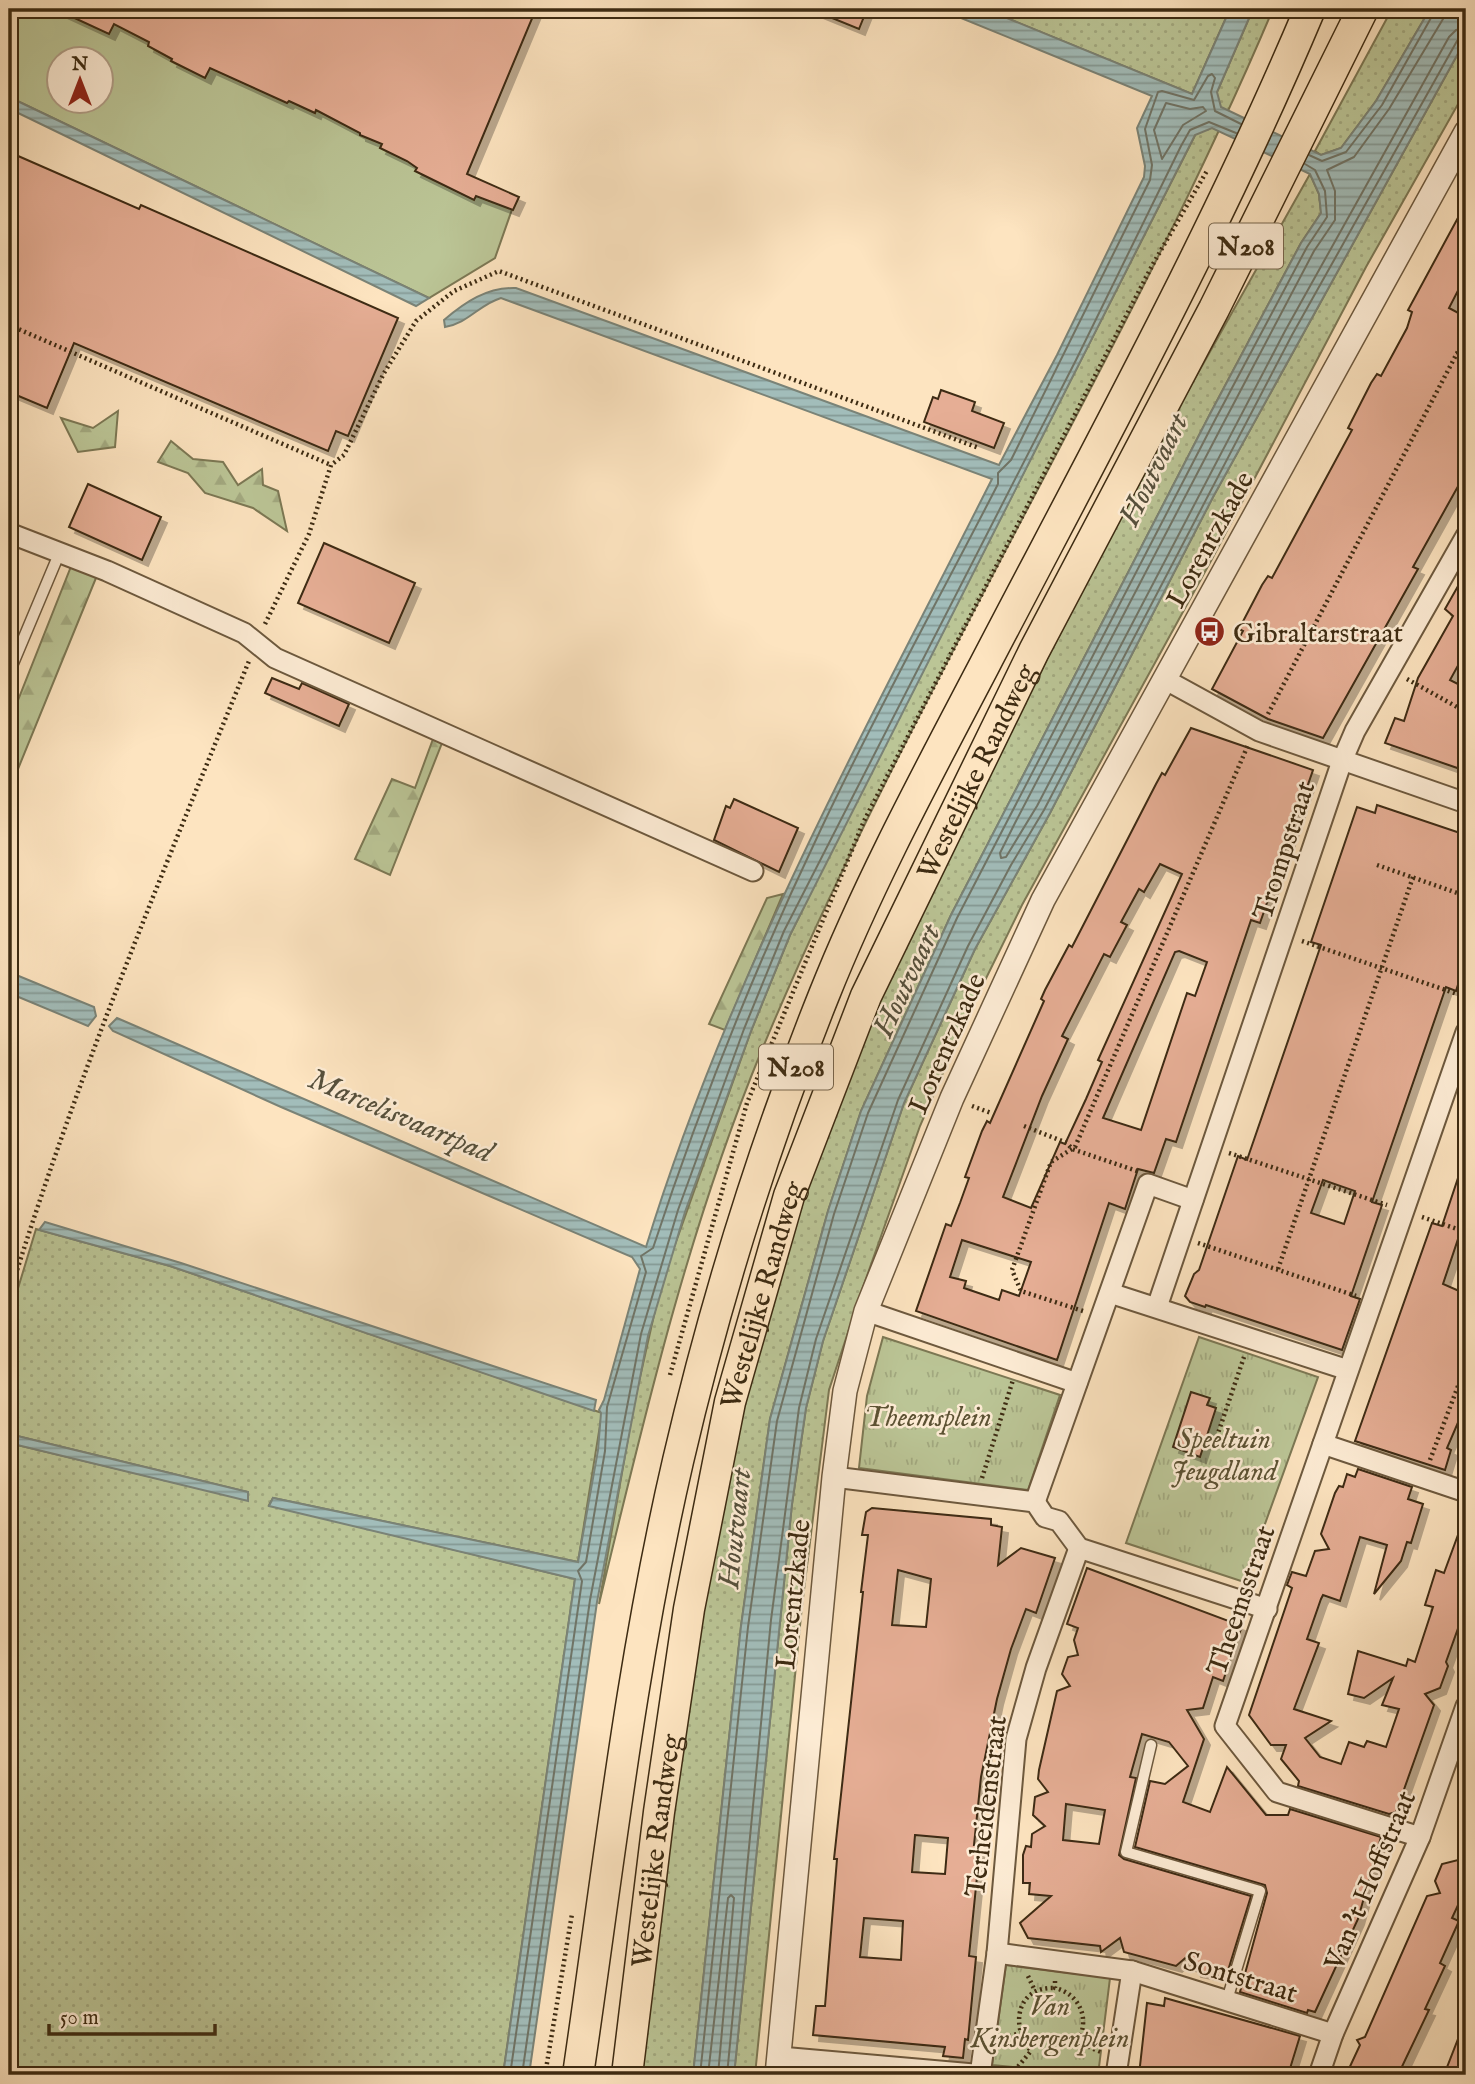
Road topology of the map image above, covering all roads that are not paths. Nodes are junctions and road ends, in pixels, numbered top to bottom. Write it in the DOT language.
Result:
graph roads {
  1 [pos="1310,9"];
  2 [pos="1363,9"];
  3 [pos="1466,132"];
  4 [pos="9,533"];
  5 [pos="1466,536"];
  6 [pos="59,554"];
  7 [pos="9,673"];
  8 [pos="1166,680"];
  9 [pos="1342,761"];
  10 [pos="1466,803"];
  11 [pos="753,871"];
  12 [pos="1466,1032"];
  13 [pos="1194,1200"];
  14 [pos="1110,1293"];
  15 [pos="1157,1307"];
  16 [pos="866,1311"];
  17 [pos="1348,1370"];
  18 [pos="1077,1382"];
  19 [pos="1323,1444"];
  20 [pos="834,1477"];
  21 [pos="1466,1492"];
  22 [pos="1035,1502"];
  23 [pos="1079,1548"];
  24 [pos="1267,1609"];
  25 [pos="1466,1706"];
  26 [pos="1151,1745"];
  27 [pos="1420,1837"];
  28 [pos="997,1953"];
  29 [pos="1132,1971"];
  30 [pos="1227,2000"];
  31 [pos="1333,2034"];
  32 [pos="778,2066"];
  33 [pos="1118,2067"];
  34 [pos="954,2074"];
  35 [pos="578,2075"];
  36 [pos="627,2075"];
  37 [pos="982,2075"];
  38 [pos="1319,2075"];
  1 -- 35 [label="main road, Westelijke Randweg / N208"];
  2 -- 36 [label="main road, Westelijke Randweg / N208"];
  3 -- 8 [label="street, Lorentzkade"];
  4 -- 6 [label="street"];
  5 -- 9 [label="street, Trompstraat"];
  6 -- 7 [label="lane"];
  6 -- 11 [label="street"];
  8 -- 9 [label="street"];
  8 -- 16 [label="street, Lorentzkade"];
  9 -- 10 [label="street"];
  9 -- 13 [label="street, Trompstraat"];
  12 -- 17 [label="street, Theemsstraat"];
  13 -- 14 [label="street"];
  13 -- 15 [label="street, Trompstraat"];
  14 -- 15 [label="street"];
  14 -- 18 [label="street"];
  15 -- 17 [label="street"];
  16 -- 18 [label="street"];
  16 -- 20 [label="street, Lorentzkade"];
  17 -- 19 [label="street, Theemsstraat"];
  18 -- 22 [label="street"];
  19 -- 21 [label="street"];
  19 -- 24 [label="street, Theemsstraat"];
  20 -- 22 [label="street"];
  20 -- 32 [label="street, Lorentzkade"];
  22 -- 23 [label="street"];
  23 -- 24 [label="street"];
  23 -- 28 [label="street, Terheidenstraat"];
  24 -- 27 [label="street, Theemsstraat"];
  25 -- 27 [label="street, Van 't Hoffstraat"];
  26 -- 30 [label="lane"];
  27 -- 31 [label="street, Van 't Hoffstraat"];
  28 -- 29 [label="street"];
  28 -- 37 [label="street"];
  29 -- 30 [label="street, Sontstraat"];
  29 -- 33 [label="street"];
  30 -- 31 [label="street, Sontstraat"];
  31 -- 38 [label="street, Van 't Hoffstraat"];
  32 -- 34 [label="street"];
  34 -- 37 [label="street"];
}
